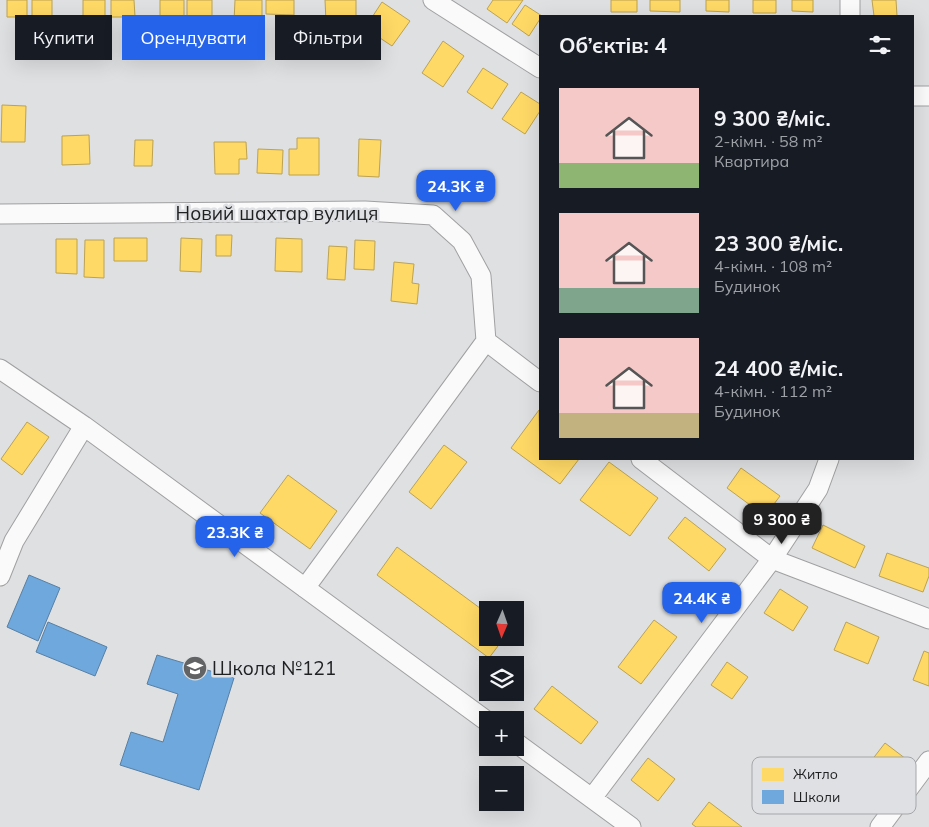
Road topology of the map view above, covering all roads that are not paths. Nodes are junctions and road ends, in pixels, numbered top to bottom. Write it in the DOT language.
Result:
graph roads {
  1 [pos="433,0"];
  2 [pos="850,0"];
  3 [pos="850,15"];
  4 [pos="539,67"];
  5 [pos="914,96"];
  6 [pos="929,96"];
  7 [pos="0,214"];
  8 [pos="486,341"];
  9 [pos="0,369"];
  10 [pos="539,381"];
  11 [pos="84,426"];
  12 [pos="642,460"];
  13 [pos="829,460"];
  14 [pos="772,559"];
  15 [pos="0,576"];
  16 [pos="305,588"];
  17 [pos="929,620"];
  18 [pos="479,715"];
  19 [pos="524,749"];
  20 [pos="929,761"];
  21 [pos="916,779"];
  22 [pos="592,798"];
  23 [pos="890,814"];
  24 [pos="631,827"];
  25 [pos="880,827"];
  1 -- 4 [label="street"];
  2 -- 3 [label="street"];
  5 -- 6 [label="street"];
  7 -- 8 [label="street, Новий шахтар вулиця"];
  8 -- 10 [label="street"];
  8 -- 16 [label="street"];
  9 -- 11 [label="street"];
  11 -- 15 [label="street"];
  11 -- 16 [label="street"];
  12 -- 14 [label="street"];
  13 -- 14 [label="street"];
  14 -- 17 [label="street"];
  14 -- 22 [label="street"];
  16 -- 18 [label="street"];
  19 -- 22 [label="street"];
  20 -- 21 [label="street"];
  22 -- 24 [label="street"];
  23 -- 25 [label="street"];
}
